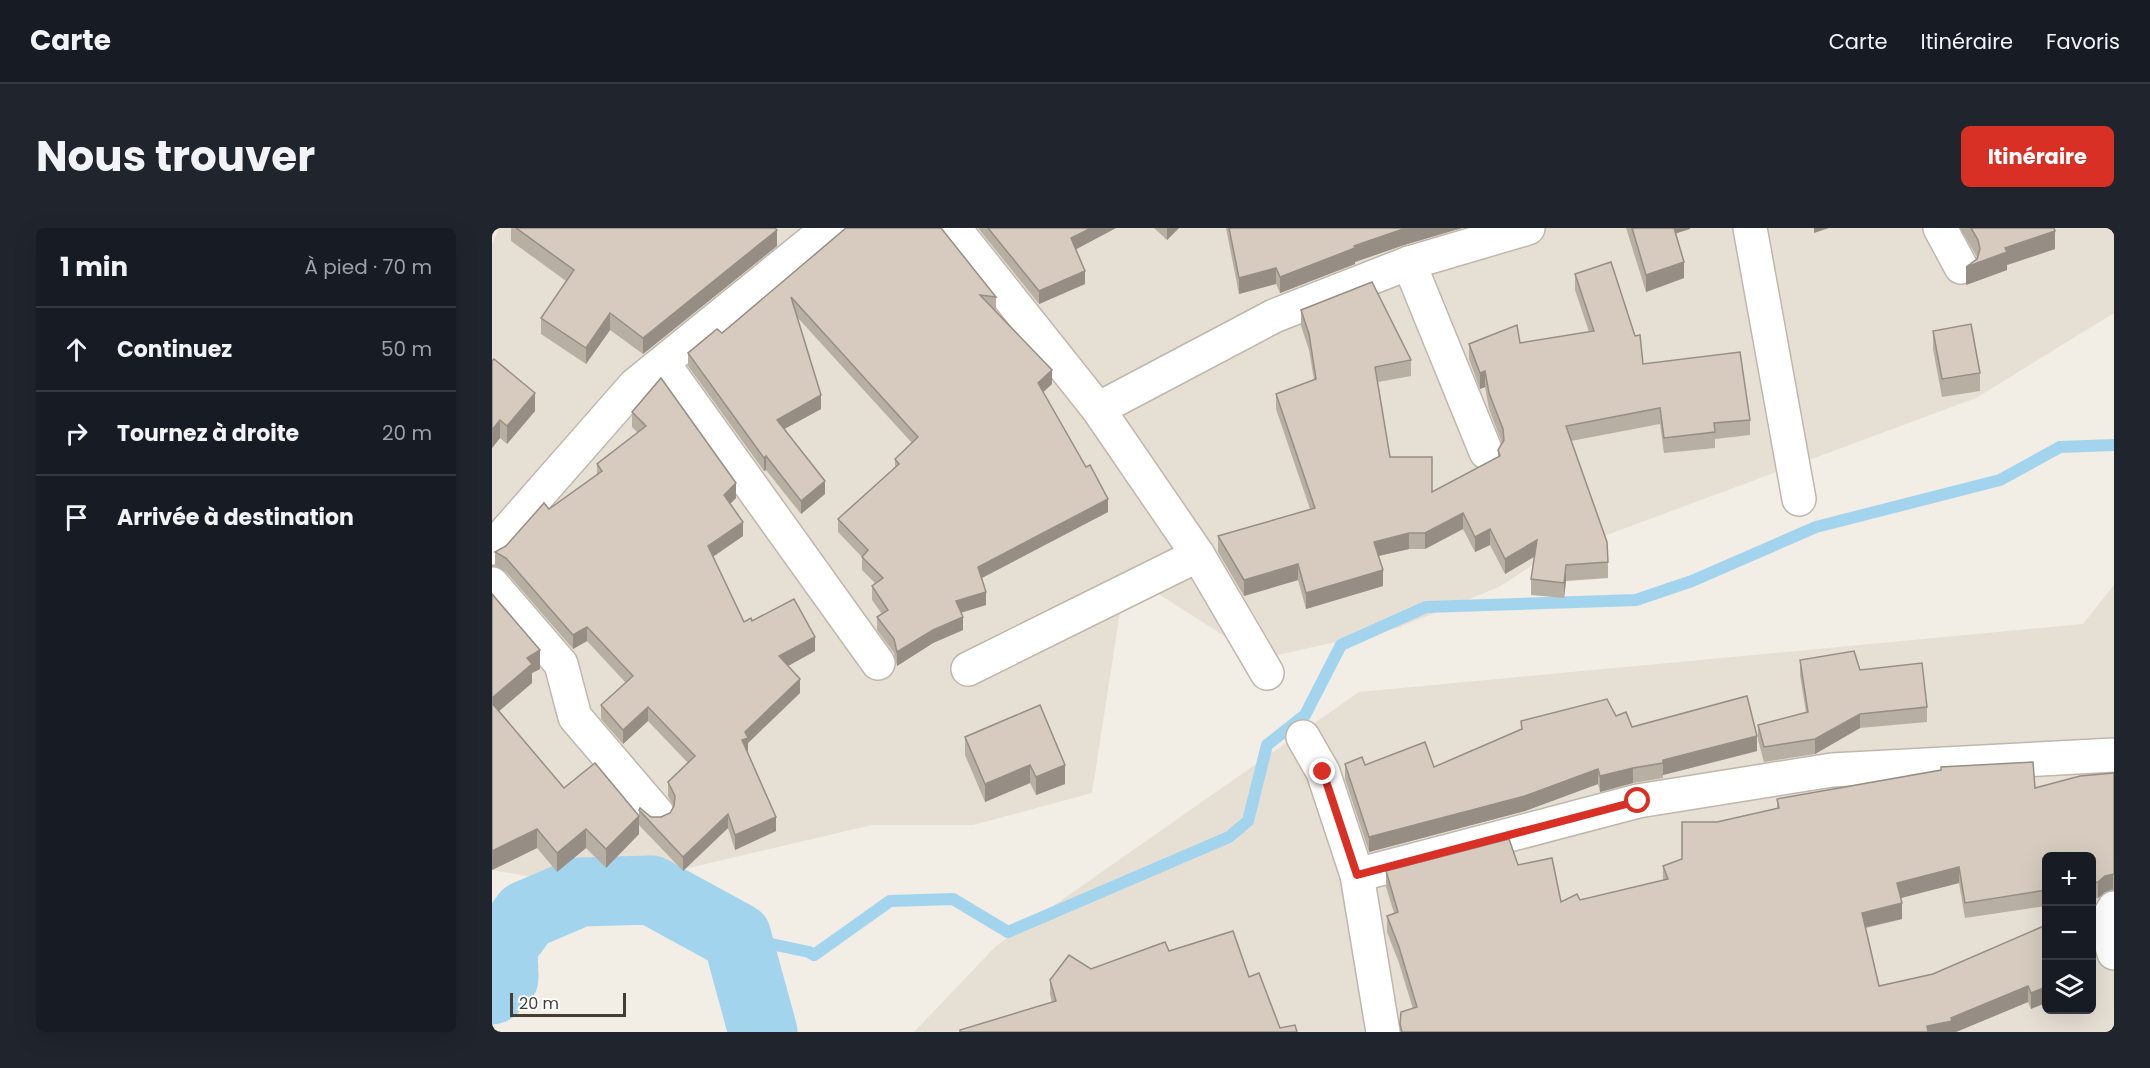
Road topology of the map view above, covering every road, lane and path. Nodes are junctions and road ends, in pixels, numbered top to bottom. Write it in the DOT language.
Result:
graph roads {
  1 [pos="832,228"];
  2 [pos="954,228"];
  3 [pos="1528,228"];
  4 [pos="1750,228"];
  5 [pos="1940,228"];
  6 [pos="1409,264"];
  7 [pos="1961,267"];
  8 [pos="663,363"];
  9 [pos="1098,409"];
  10 [pos="1486,452"];
  11 [pos="1799,499"];
  12 [pos="492,548"];
  13 [pos="1198,555"];
  14 [pos="492,584"];
  15 [pos="878,663"];
  16 [pos="968,669"];
  17 [pos="1267,674"];
  18 [pos="1303,737"];
  19 [pos="2114,755"];
  20 [pos="657,813"];
  21 [pos="1357,875"];
  22 [pos="2114,908"];
  23 [pos="2114,953"];
  24 [pos="1383,1032"];
  1 -- 8 [label="street"];
  2 -- 9 [label="street"];
  3 -- 6 [label="street"];
  4 -- 11 [label="street"];
  5 -- 7 [label="street"];
  6 -- 9 [label="street"];
  6 -- 10 [label="street"];
  8 -- 12 [label="street"];
  8 -- 15 [label="street"];
  9 -- 13 [label="street"];
  13 -- 16 [label="street"];
  13 -- 17 [label="street"];
  14 -- 20 [label="street"];
  18 -- 21 [label="street"];
  19 -- 21 [label="street"];
  21 -- 24 [label="street"];
  22 -- 23 [label="street"];
}
